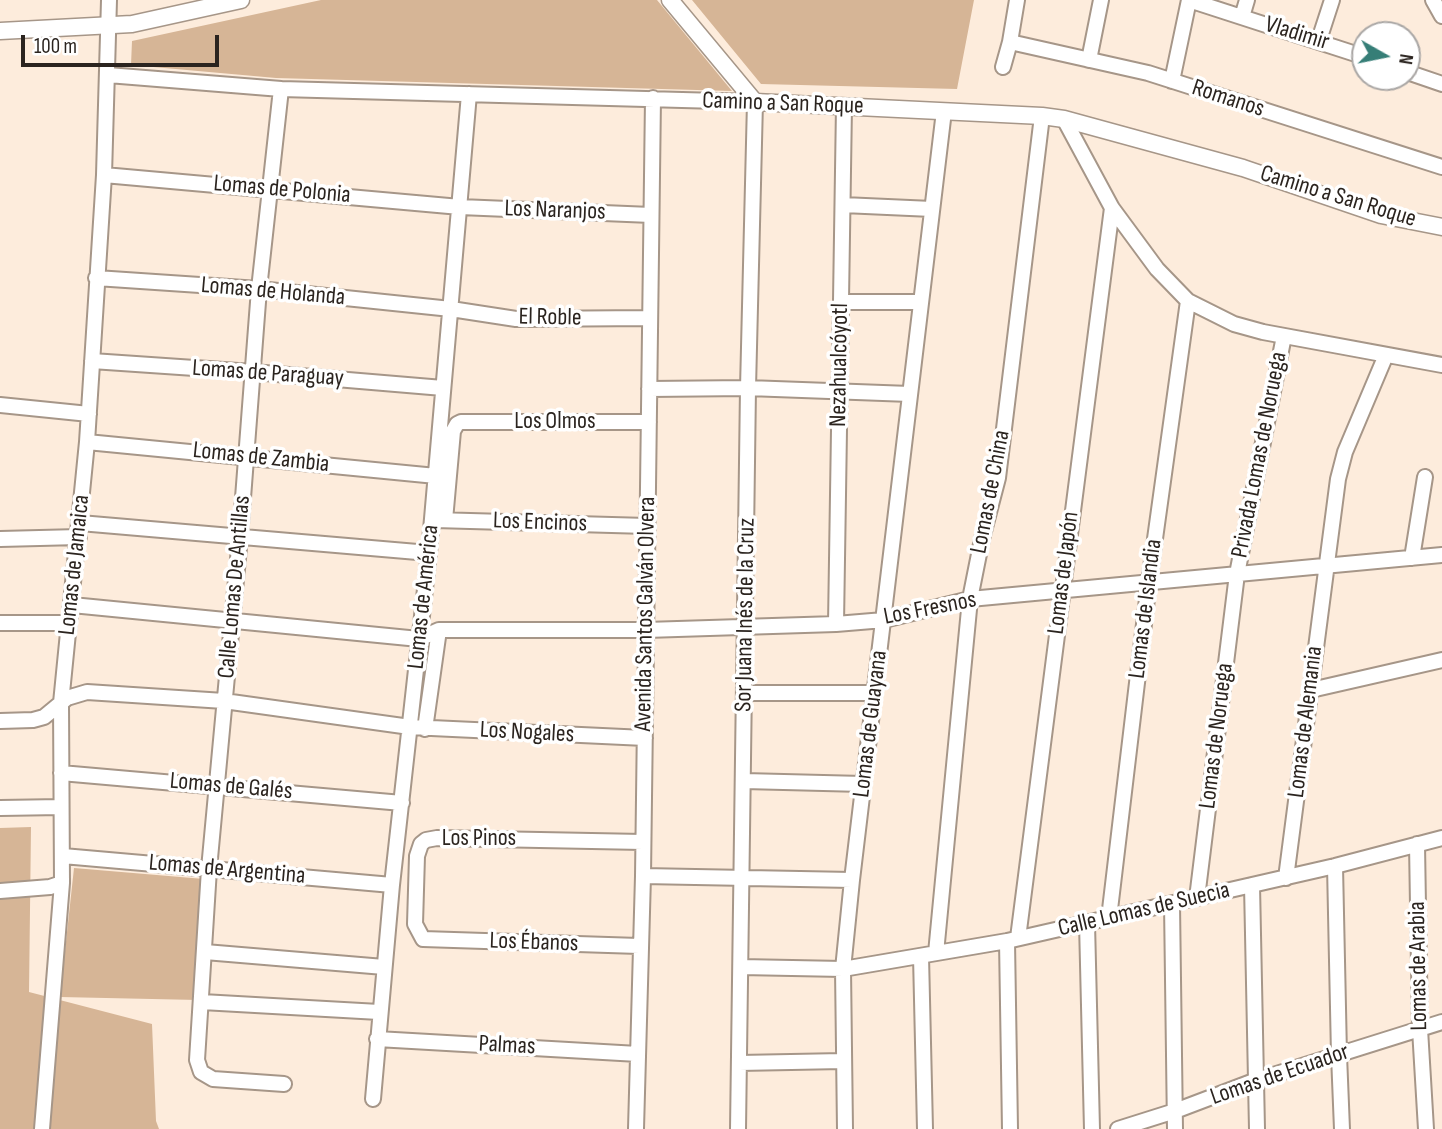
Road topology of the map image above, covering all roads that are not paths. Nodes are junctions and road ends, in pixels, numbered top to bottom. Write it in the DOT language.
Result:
graph roads {
  1 [pos="109,0"];
  2 [pos="242,0"];
  3 [pos="670,0"];
  4 [pos="1017,0"];
  5 [pos="1101,0"];
  6 [pos="1189,0"];
  7 [pos="1247,0"];
  8 [pos="1332,0"];
  9 [pos="1433,0"];
  10 [pos="1442,16"];
  11 [pos="1242,17"];
  12 [pos="108,25"];
  13 [pos="0,31"];
  14 [pos="1320,40"];
  15 [pos="1010,42"];
  16 [pos="1351,52"];
  17 [pos="1089,60"];
  18 [pos="1003,67"];
  19 [pos="108,75"];
  20 [pos="1421,77"];
  21 [pos="1172,81"];
  22 [pos="1442,84"];
  23 [pos="281,89"];
  24 [pos="469,94"];
  25 [pos="653,99"];
  26 [pos="755,102"];
  27 [pos="844,106"];
  28 [pos="944,111"];
  29 [pos="1042,116"];
  30 [pos="1064,119"];
  31 [pos="1441,163"];
  32 [pos="104,175"];
  33 [pos="270,188"];
  34 [pos="843,205"];
  35 [pos="460,207"];
  36 [pos="1112,208"];
  37 [pos="932,209"];
  38 [pos="651,215"];
  39 [pos="1442,227"];
  40 [pos="96,278"];
  41 [pos="259,289"];
  42 [pos="1188,301"];
  43 [pos="841,302"];
  44 [pos="921,302"];
  45 [pos="451,309"];
  46 [pos="650,318"];
  47 [pos="1284,336"];
  48 [pos="1386,355"];
  49 [pos="92,361"];
  50 [pos="1442,365"];
  51 [pos="253,372"];
  52 [pos="443,388"];
  53 [pos="748,388"];
  54 [pos="649,389"];
  55 [pos="840,391"];
  56 [pos="910,394"];
  57 [pos="0,405"];
  58 [pos="89,414"];
  59 [pos="649,422"];
  60 [pos="87,442"];
  61 [pos="246,456"];
  62 [pos="436,476"];
  63 [pos="1425,477"];
  64 [pos="438,520"];
  65 [pos="647,526"];
  66 [pos="79,530"];
  67 [pos="240,537"];
  68 [pos="0,539"];
  69 [pos="429,553"];
  70 [pos="1442,555"];
  71 [pos="1412,558"];
  72 [pos="1325,566"];
  73 [pos="1237,574"];
  74 [pos="1149,582"];
  75 [pos="1061,591"];
  76 [pos="970,599"];
  77 [pos="72,605"];
  78 [pos="884,620"];
  79 [pos="232,621"];
  80 [pos="0,623"];
  81 [pos="69,623"];
  82 [pos="836,624"];
  83 [pos="747,625"];
  84 [pos="439,630"];
  85 [pos="646,630"];
  86 [pos="419,639"];
  87 [pos="1442,660"];
  88 [pos="1311,690"];
  89 [pos="745,693"];
  90 [pos="874,693"];
  91 [pos="224,701"];
  92 [pos="61,703"];
  93 [pos="0,721"];
  94 [pos="410,727"];
  95 [pos="425,729"];
  96 [pos="645,738"];
  97 [pos="61,773"];
  98 [pos="744,781"];
  99 [pos="863,784"];
  100 [pos="217,785"];
  101 [pos="402,803"];
  102 [pos="61,807"];
  103 [pos="0,808"];
  104 [pos="1442,838"];
  105 [pos="643,842"];
  106 [pos="1417,844"];
  107 [pos="63,856"];
  108 [pos="1335,866"];
  109 [pos="209,869"];
  110 [pos="643,876"];
  111 [pos="742,878"];
  112 [pos="1286,878"];
  113 [pos="852,880"];
  114 [pos="62,883"];
  115 [pos="392,885"];
  116 [pos="1252,885"];
  117 [pos="0,891"];
  118 [pos="1197,898"];
  119 [pos="1172,904"];
  120 [pos="1110,918"];
  121 [pos="1087,923"];
  122 [pos="429,940"];
  123 [pos="1012,940"];
  124 [pos="639,946"];
  125 [pos="205,952"];
  126 [pos="936,953"];
  127 [pos="921,956"];
  128 [pos="384,967"];
  129 [pos="741,968"];
  130 [pos="843,969"];
  131 [pos="202,1002"];
  132 [pos="379,1012"];
  133 [pos="1442,1022"];
  134 [pos="1420,1029"];
  135 [pos="377,1038"];
  136 [pos="638,1054"];
  137 [pos="1339,1055"];
  138 [pos="843,1061"];
  139 [pos="739,1063"];
  140 [pos="1254,1081"];
  141 [pos="284,1084"];
  142 [pos="373,1100"];
  143 [pos="1175,1111"];
  144 [pos="42,1129"];
  145 [pos="636,1129"];
  146 [pos="738,1129"];
  147 [pos="845,1129"];
  148 [pos="925,1129"];
  149 [pos="1010,1129"];
  150 [pos="1091,1129"];
  151 [pos="1118,1129"];
  152 [pos="1175,1129"];
  153 [pos="1257,1129"];
  154 [pos="1342,1129"];
  155 [pos="1426,1129"];
  1 -- 12 [label="street, Lomas de Jamaica"];
  2 -- 12 [label="street"];
  3 -- 26 [label="street"];
  4 -- 15 [label="street"];
  5 -- 17 [label="street"];
  6 -- 11 [label="street, Vladimir"];
  6 -- 21 [label="street"];
  7 -- 11 [label="street"];
  8 -- 14 [label="street"];
  9 -- 10 [label="street"];
  11 -- 14 [label="street, Vladimir"];
  12 -- 13 [label="street"];
  12 -- 19 [label="street, Lomas de Jamaica"];
  14 -- 16 [label="street, Vladimir"];
  15 -- 17 [label="street, Romanos"];
  15 -- 18 [label="street"];
  17 -- 21 [label="street, Romanos"];
  19 -- 23 [label="street, Camino a San Roque"];
  19 -- 32 [label="street, Lomas de Jamaica"];
  20 -- 22 [label="street"];
  21 -- 31 [label="street, Romanos"];
  23 -- 24 [label="street, Camino a San Roque"];
  23 -- 33 [label="street, Calle Lomas De Antillas"];
  24 -- 25 [label="street, Camino a San Roque"];
  24 -- 35 [label="street, Lomas de América"];
  25 -- 26 [label="street, Camino a San Roque"];
  25 -- 38 [label="street, Avenida Santos Galván Olvera"];
  26 -- 27 [label="street, Camino a San Roque"];
  26 -- 53 [label="street, Sor Juana Inés de la Cruz"];
  27 -- 28 [label="street, Camino a San Roque"];
  27 -- 34 [label="street, Nezahualcóyotl"];
  28 -- 29 [label="street, Camino a San Roque"];
  28 -- 37 [label="street, Lomas de Guayana"];
  29 -- 30 [label="street, Camino a San Roque"];
  29 -- 76 [label="street, Lomas de China"];
  30 -- 36 [label="street"];
  30 -- 39 [label="street, Camino a San Roque"];
  32 -- 33 [label="street, Lomas de Polonia"];
  32 -- 40 [label="street, Lomas de Jamaica"];
  33 -- 35 [label="street, Lomas de Polonia"];
  33 -- 41 [label="street, Calle Lomas De Antillas"];
  34 -- 37 [label="street"];
  34 -- 43 [label="street, Nezahualcóyotl"];
  35 -- 38 [label="street, Los Naranjos"];
  35 -- 45 [label="street, Lomas de América"];
  36 -- 42 [label="street"];
  36 -- 75 [label="street, Lomas de Japón"];
  37 -- 44 [label="street, Lomas de Guayana"];
  38 -- 46 [label="street, Avenida Santos Galván Olvera"];
  40 -- 41 [label="street, Lomas de Holanda"];
  40 -- 49 [label="street, Lomas de Jamaica"];
  41 -- 45 [label="street, Lomas de Holanda"];
  41 -- 51 [label="street, Calle Lomas De Antillas"];
  42 -- 47 [label="street"];
  42 -- 74 [label="street, Lomas de Islandia"];
  43 -- 44 [label="street"];
  43 -- 55 [label="street, Nezahualcóyotl"];
  44 -- 56 [label="street, Lomas de Guayana"];
  45 -- 46 [label="street, El Roble"];
  45 -- 52 [label="street, Lomas de América"];
  46 -- 54 [label="street, Avenida Santos Galván Olvera"];
  47 -- 48 [label="street"];
  47 -- 73 [label="street, Privada Lomas de Noruega"];
  48 -- 50 [label="street"];
  48 -- 72 [label="street, Lomas de Alemania"];
  49 -- 51 [label="street, Lomas de Paraguay"];
  49 -- 58 [label="street, Lomas de Jamaica"];
  51 -- 52 [label="street, Lomas de Paraguay"];
  51 -- 61 [label="street, Calle Lomas De Antillas"];
  52 -- 62 [label="street, Lomas de América"];
  53 -- 54 [label="street"];
  53 -- 55 [label="street"];
  53 -- 83 [label="street, Sor Juana Inés de la Cruz"];
  54 -- 59 [label="street, Avenida Santos Galván Olvera"];
  55 -- 56 [label="street"];
  55 -- 82 [label="street, Nezahualcóyotl"];
  56 -- 78 [label="street, Lomas de Guayana"];
  57 -- 58 [label="street"];
  58 -- 60 [label="street, Lomas de Jamaica"];
  59 -- 64 [label="street, Los Olmos"];
  59 -- 65 [label="street, Avenida Santos Galván Olvera"];
  60 -- 61 [label="street, Lomas de Zambia"];
  60 -- 66 [label="street, Lomas de Jamaica"];
  61 -- 62 [label="street, Lomas de Zambia"];
  61 -- 67 [label="street, Calle Lomas De Antillas"];
  62 -- 64 [label="street, Lomas de América"];
  63 -- 71 [label="street"];
  64 -- 65 [label="street, Los Encinos"];
  64 -- 69 [label="street, Lomas de América"];
  65 -- 85 [label="street, Avenida Santos Galván Olvera"];
  66 -- 67 [label="street"];
  66 -- 68 [label="street"];
  66 -- 77 [label="street, Lomas de Jamaica"];
  67 -- 69 [label="street"];
  67 -- 79 [label="street, Calle Lomas De Antillas"];
  69 -- 86 [label="street, Lomas de América"];
  70 -- 71 [label="street, Los Fresnos"];
  71 -- 72 [label="street, Los Fresnos"];
  72 -- 73 [label="street, Los Fresnos"];
  72 -- 88 [label="street, Lomas de Alemania"];
  73 -- 74 [label="street, Los Fresnos"];
  73 -- 118 [label="street, Lomas de Noruega"];
  74 -- 75 [label="street, Los Fresnos"];
  74 -- 120 [label="street, Lomas de Islandia"];
  75 -- 76 [label="street, Los Fresnos"];
  75 -- 123 [label="street, Lomas de Japón"];
  76 -- 78 [label="street, Los Fresnos"];
  76 -- 126 [label="street, Lomas de China"];
  77 -- 79 [label="street"];
  77 -- 81 [label="street, Lomas de Jamaica"];
  78 -- 82 [label="street, Los Fresnos"];
  78 -- 90 [label="street, Lomas de Guayana"];
  79 -- 86 [label="street"];
  79 -- 91 [label="street, Calle Lomas De Antillas"];
  80 -- 81 [label="street"];
  81 -- 92 [label="street, Lomas de Jamaica"];
  82 -- 83 [label="street, Los Fresnos"];
  83 -- 85 [label="street, Los Fresnos"];
  83 -- 89 [label="street, Sor Juana Inés de la Cruz"];
  84 -- 85 [label="street, Los Fresnos"];
  84 -- 86 [label="street, Los Fresnos"];
  84 -- 95 [label="street"];
  85 -- 96 [label="street, Avenida Santos Galván Olvera"];
  86 -- 94 [label="street, Lomas de América"];
  87 -- 88 [label="street"];
  88 -- 112 [label="street, Lomas de Alemania"];
  89 -- 90 [label="street"];
  89 -- 98 [label="street, Sor Juana Inés de la Cruz"];
  90 -- 99 [label="street, Lomas de Guayana"];
  91 -- 92 [label="street, Los Nogales"];
  91 -- 94 [label="street, Los Nogales"];
  91 -- 100 [label="street, Calle Lomas De Antillas"];
  92 -- 93 [label="street, Los Nogales"];
  92 -- 97 [label="street, Lomas de Jamaica"];
  94 -- 95 [label="street, Los Nogales"];
  94 -- 101 [label="street, Lomas de América"];
  95 -- 96 [label="street, Los Nogales"];
  96 -- 105 [label="street, Avenida Santos Galván Olvera"];
  97 -- 100 [label="street, Lomas de Galés"];
  97 -- 102 [label="street, Lomas de Jamaica"];
  98 -- 99 [label="street"];
  98 -- 111 [label="street, Sor Juana Inés de la Cruz"];
  99 -- 113 [label="street, Lomas de Guayana"];
  100 -- 101 [label="street, Lomas de Galés"];
  100 -- 109 [label="street, Calle Lomas De Antillas"];
  101 -- 115 [label="street, Lomas de América"];
  102 -- 103 [label="street"];
  102 -- 107 [label="street, Lomas de Jamaica"];
  104 -- 106 [label="street, Calle Lomas de Suecia"];
  105 -- 110 [label="street, Avenida Santos Galván Olvera"];
  105 -- 122 [label="street, Los Pinos"];
  106 -- 108 [label="street, Calle Lomas de Suecia"];
  106 -- 134 [label="street, Lomas de Arabia"];
  107 -- 109 [label="street, Lomas de Argentina"];
  107 -- 114 [label="street, Lomas de Jamaica"];
  108 -- 112 [label="street, Calle Lomas de Suecia"];
  108 -- 137 [label="street"];
  109 -- 115 [label="street, Lomas de Argentina"];
  109 -- 125 [label="street, Calle Lomas De Antillas"];
  110 -- 111 [label="street"];
  110 -- 124 [label="street, Avenida Santos Galván Olvera"];
  111 -- 113 [label="street"];
  111 -- 129 [label="street, Sor Juana Inés de la Cruz"];
  112 -- 116 [label="street, Calle Lomas de Suecia"];
  113 -- 130 [label="street, Lomas de Guayana"];
  114 -- 117 [label="street"];
  114 -- 144 [label="street, Lomas de Jamaica"];
  115 -- 128 [label="street, Lomas de América"];
  116 -- 118 [label="street, Calle Lomas de Suecia"];
  116 -- 140 [label="street"];
  118 -- 119 [label="street, Calle Lomas de Suecia"];
  119 -- 120 [label="street, Calle Lomas de Suecia"];
  119 -- 143 [label="street"];
  120 -- 121 [label="street, Calle Lomas de Suecia"];
  121 -- 123 [label="street, Calle Lomas de Suecia"];
  121 -- 150 [label="street"];
  122 -- 124 [label="street, Los Ébanos"];
  123 -- 126 [label="street, Calle Lomas de Suecia"];
  123 -- 149 [label="street, Lomas de Japón"];
  124 -- 136 [label="street, Avenida Santos Galván Olvera"];
  125 -- 128 [label="street"];
  125 -- 131 [label="street, Calle Lomas De Antillas"];
  126 -- 127 [label="street, Calle Lomas de Suecia"];
  127 -- 130 [label="street, Calle Lomas de Suecia"];
  127 -- 148 [label="street"];
  128 -- 132 [label="street, Lomas de América"];
  129 -- 130 [label="street, Calle Lomas de Suecia"];
  129 -- 139 [label="street, Sor Juana Inés de la Cruz"];
  130 -- 138 [label="street, Lomas de Guayana"];
  131 -- 132 [label="street"];
  131 -- 141 [label="street, Calle Lomas De Antillas"];
  132 -- 135 [label="street, Lomas de América"];
  133 -- 134 [label="street, Lomas de Ecuador"];
  134 -- 137 [label="street, Lomas de Ecuador"];
  134 -- 155 [label="street, Lomas de Arabia"];
  135 -- 136 [label="street, Palmas"];
  135 -- 142 [label="street, Lomas de América"];
  136 -- 145 [label="street, Avenida Santos Galván Olvera"];
  137 -- 140 [label="street, Lomas de Ecuador"];
  137 -- 154 [label="street"];
  138 -- 139 [label="street"];
  138 -- 147 [label="street, Lomas de Guayana"];
  139 -- 146 [label="street, Sor Juana Inés de la Cruz"];
  140 -- 143 [label="street, Lomas de Ecuador"];
  140 -- 153 [label="street"];
  143 -- 151 [label="street, Lomas de Ecuador"];
  143 -- 152 [label="street"];
}
